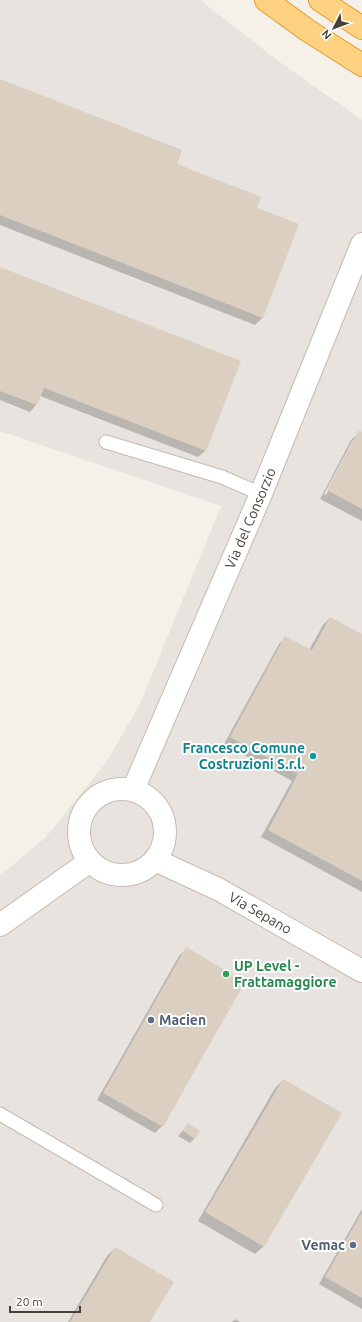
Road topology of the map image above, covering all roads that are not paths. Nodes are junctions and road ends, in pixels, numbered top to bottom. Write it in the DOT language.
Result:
graph roads {
  1 [pos="266,0"];
  2 [pos="320,0"];
  3 [pos="362,28"];
  4 [pos="362,65"];
  5 [pos="362,244"];
  6 [pos="106,442"];
  7 [pos="261,494"];
  8 [pos="133,790"];
  9 [pos="155,860"];
  10 [pos="90,861"];
  11 [pos="0,925"];
  12 [pos="362,970"];
  13 [pos="0,1114"];
  14 [pos="156,1205"];
  1 -- 4 [label="highway"];
  2 -- 3 [label="highway"];
  5 -- 7 [label="street, Via del Consorzio"];
  6 -- 7 [label="lane"];
  7 -- 8 [label="street, Via del Consorzio"];
  8 -- 9 [label="street"];
  8 -- 10 [label="street"];
  9 -- 10 [label="street"];
  9 -- 12 [label="street, Via Sepano"];
  10 -- 11 [label="street"];
  13 -- 14 [label="lane"];
}
